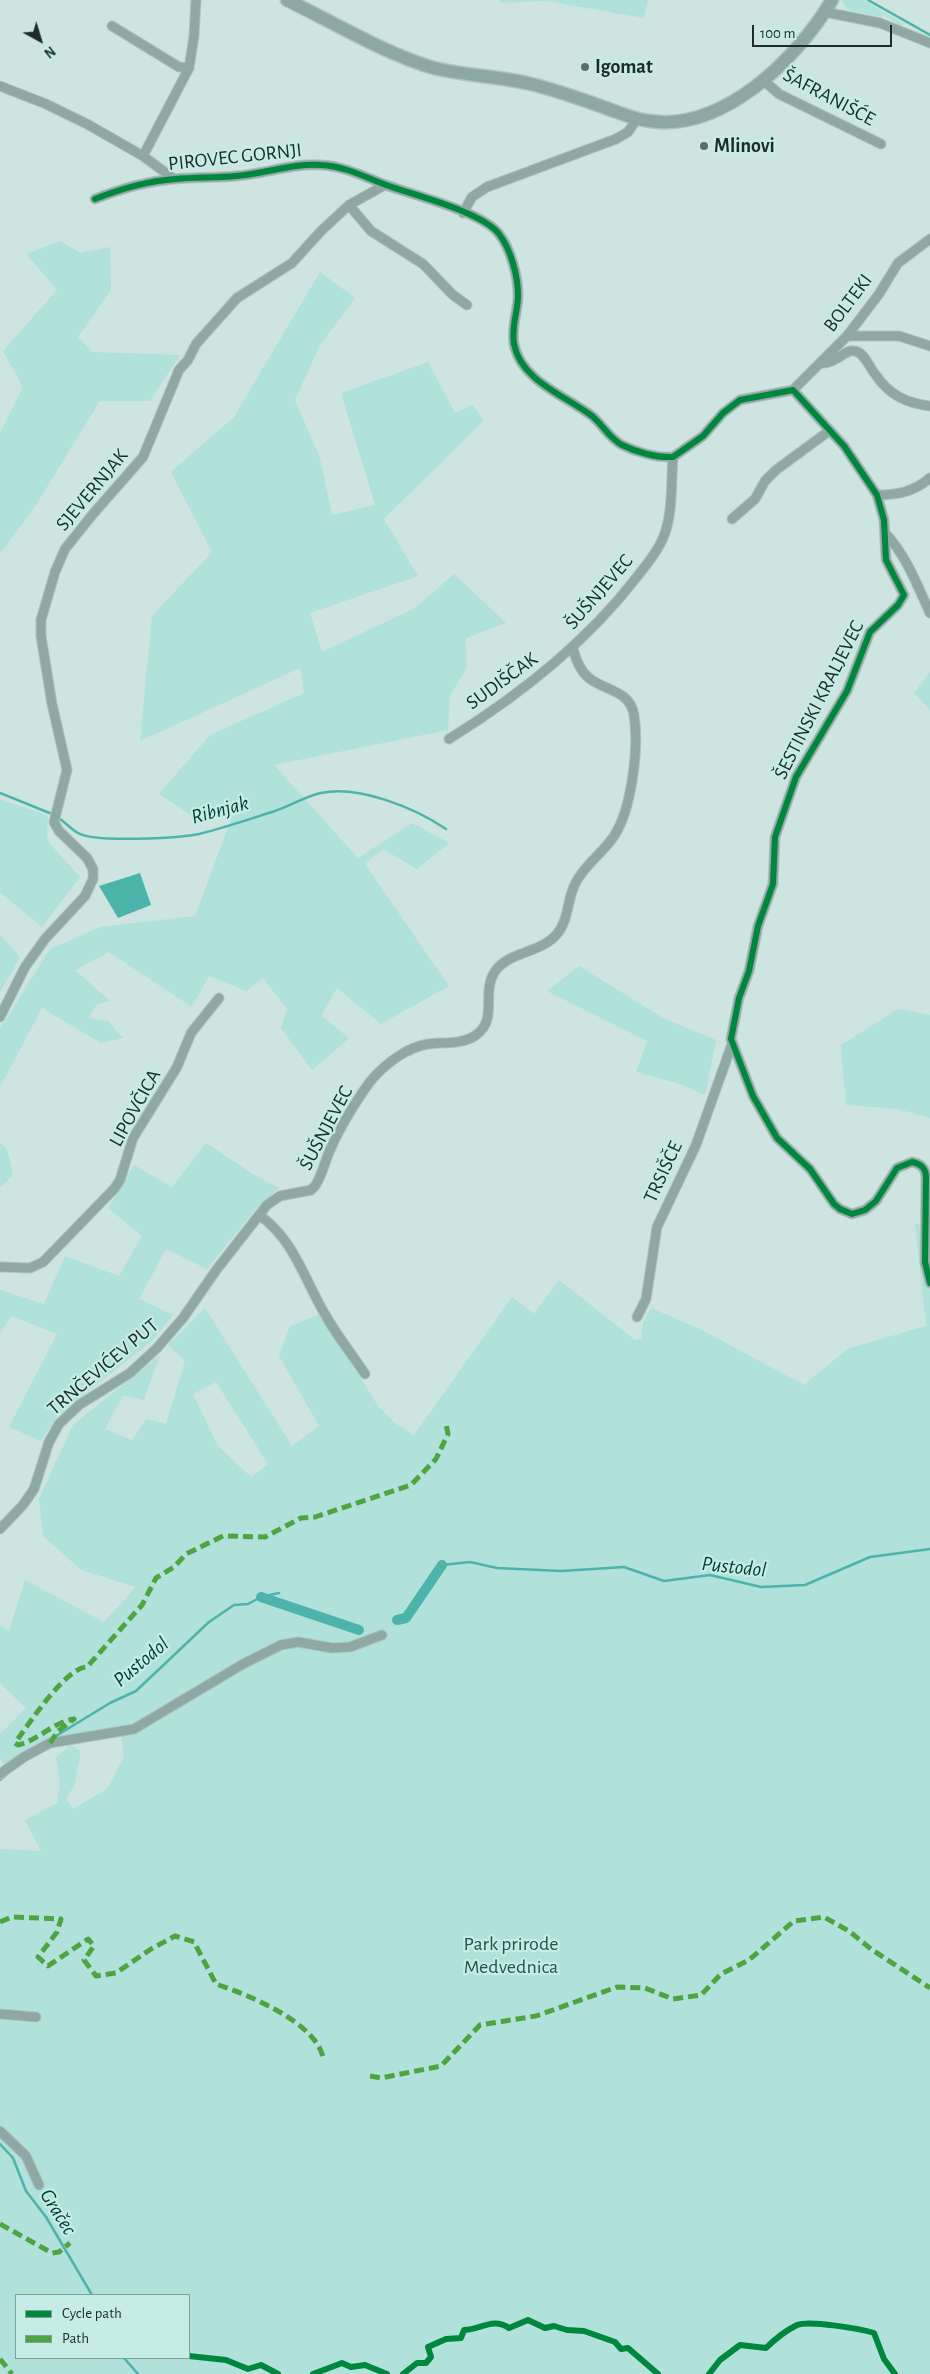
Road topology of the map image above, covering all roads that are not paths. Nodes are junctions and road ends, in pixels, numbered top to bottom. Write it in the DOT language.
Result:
graph roads {
  1 [pos="196,0"];
  2 [pos="287,0"];
  3 [pos="832,0"];
  4 [pos="825,12"];
  5 [pos="112,26"];
  6 [pos="930,43"];
  7 [pos="188,68"];
  8 [pos="763,80"];
  9 [pos="0,86"];
  10 [pos="637,119"];
  11 [pos="881,144"];
  12 [pos="144,156"];
  13 [pos="174,179"];
  14 [pos="385,185"];
  15 [pos="95,198"];
  16 [pos="349,205"];
  17 [pos="463,213"];
  18 [pos="930,239"];
  19 [pos="467,305"];
  20 [pos="847,336"];
  21 [pos="930,346"];
  22 [pos="820,363"];
  23 [pos="793,390"];
  24 [pos="930,406"];
  25 [pos="829,431"];
  26 [pos="673,457"];
  27 [pos="930,478"];
  28 [pos="877,495"];
  29 [pos="732,519"];
  30 [pos="886,534"];
  31 [pos="930,613"];
  32 [pos="572,649"];
  33 [pos="450,739"];
  34 [pos="219,998"];
  35 [pos="0,1017"];
  36 [pos="732,1044"];
  37 [pos="259,1215"];
  38 [pos="0,1267"];
  39 [pos="930,1283"];
  40 [pos="637,1317"];
  41 [pos="365,1374"];
  42 [pos="0,1528"];
  43 [pos="382,1635"];
  44 [pos="0,1774"];
  45 [pos="0,2014"];
  46 [pos="36,2017"];
  47 [pos="0,2131"];
  48 [pos="39,2185"];
  1 -- 7 [label="street"];
  2 -- 10 [label="main road"];
  3 -- 4 [label="main road"];
  4 -- 6 [label="street"];
  4 -- 8 [label="main road"];
  5 -- 7 [label="street"];
  7 -- 12 [label="street"];
  8 -- 10 [label="main road"];
  8 -- 11 [label="street, ŠAFRANIŠĆE"];
  9 -- 12 [label="street, PIROVEC GORNJI"];
  10 -- 17 [label="street"];
  12 -- 13 [label="street, PIROVEC GORNJI"];
  13 -- 14 [label="street, PIROVEC GORNJI"];
  13 -- 15 [label="street, PIROVEC GORNJI"];
  14 -- 16 [label="street, SJEVERNJAK"];
  14 -- 17 [label="street, PIROVEC GORNJI"];
  16 -- 19 [label="street"];
  16 -- 35 [label="street, SJEVERNJAK"];
  17 -- 26 [label="street"];
  18 -- 20 [label="street, BOLTEKI"];
  20 -- 21 [label="street"];
  20 -- 22 [label="street, BOLTEKI"];
  22 -- 23 [label="street, BOLTEKI"];
  22 -- 24 [label="street"];
  23 -- 25 [label="street, ŠESTINSKI KRALJEVEC"];
  23 -- 26 [label="street"];
  25 -- 28 [label="street, ŠESTINSKI KRALJEVEC"];
  25 -- 29 [label="street"];
  26 -- 32 [label="street, ŠUŠNJEVEC"];
  27 -- 28 [label="street"];
  28 -- 30 [label="street, ŠESTINSKI KRALJEVEC"];
  30 -- 31 [label="street"];
  30 -- 36 [label="street, ŠESTINSKI KRALJEVEC"];
  32 -- 33 [label="street, SUDIŠČAK"];
  32 -- 37 [label="street, ŠUŠNJEVEC"];
  34 -- 38 [label="street, LIPOVČICA"];
  36 -- 39 [label="street, ŠESTINSKI KRALJEVEC"];
  36 -- 40 [label="street, TRSIŠČE"];
  37 -- 41 [label="street"];
  37 -- 42 [label="street, TRNČEVIĆEV PUT"];
  43 -- 44 [label="street"];
  45 -- 46 [label="street"];
  47 -- 48 [label="street"];
}
